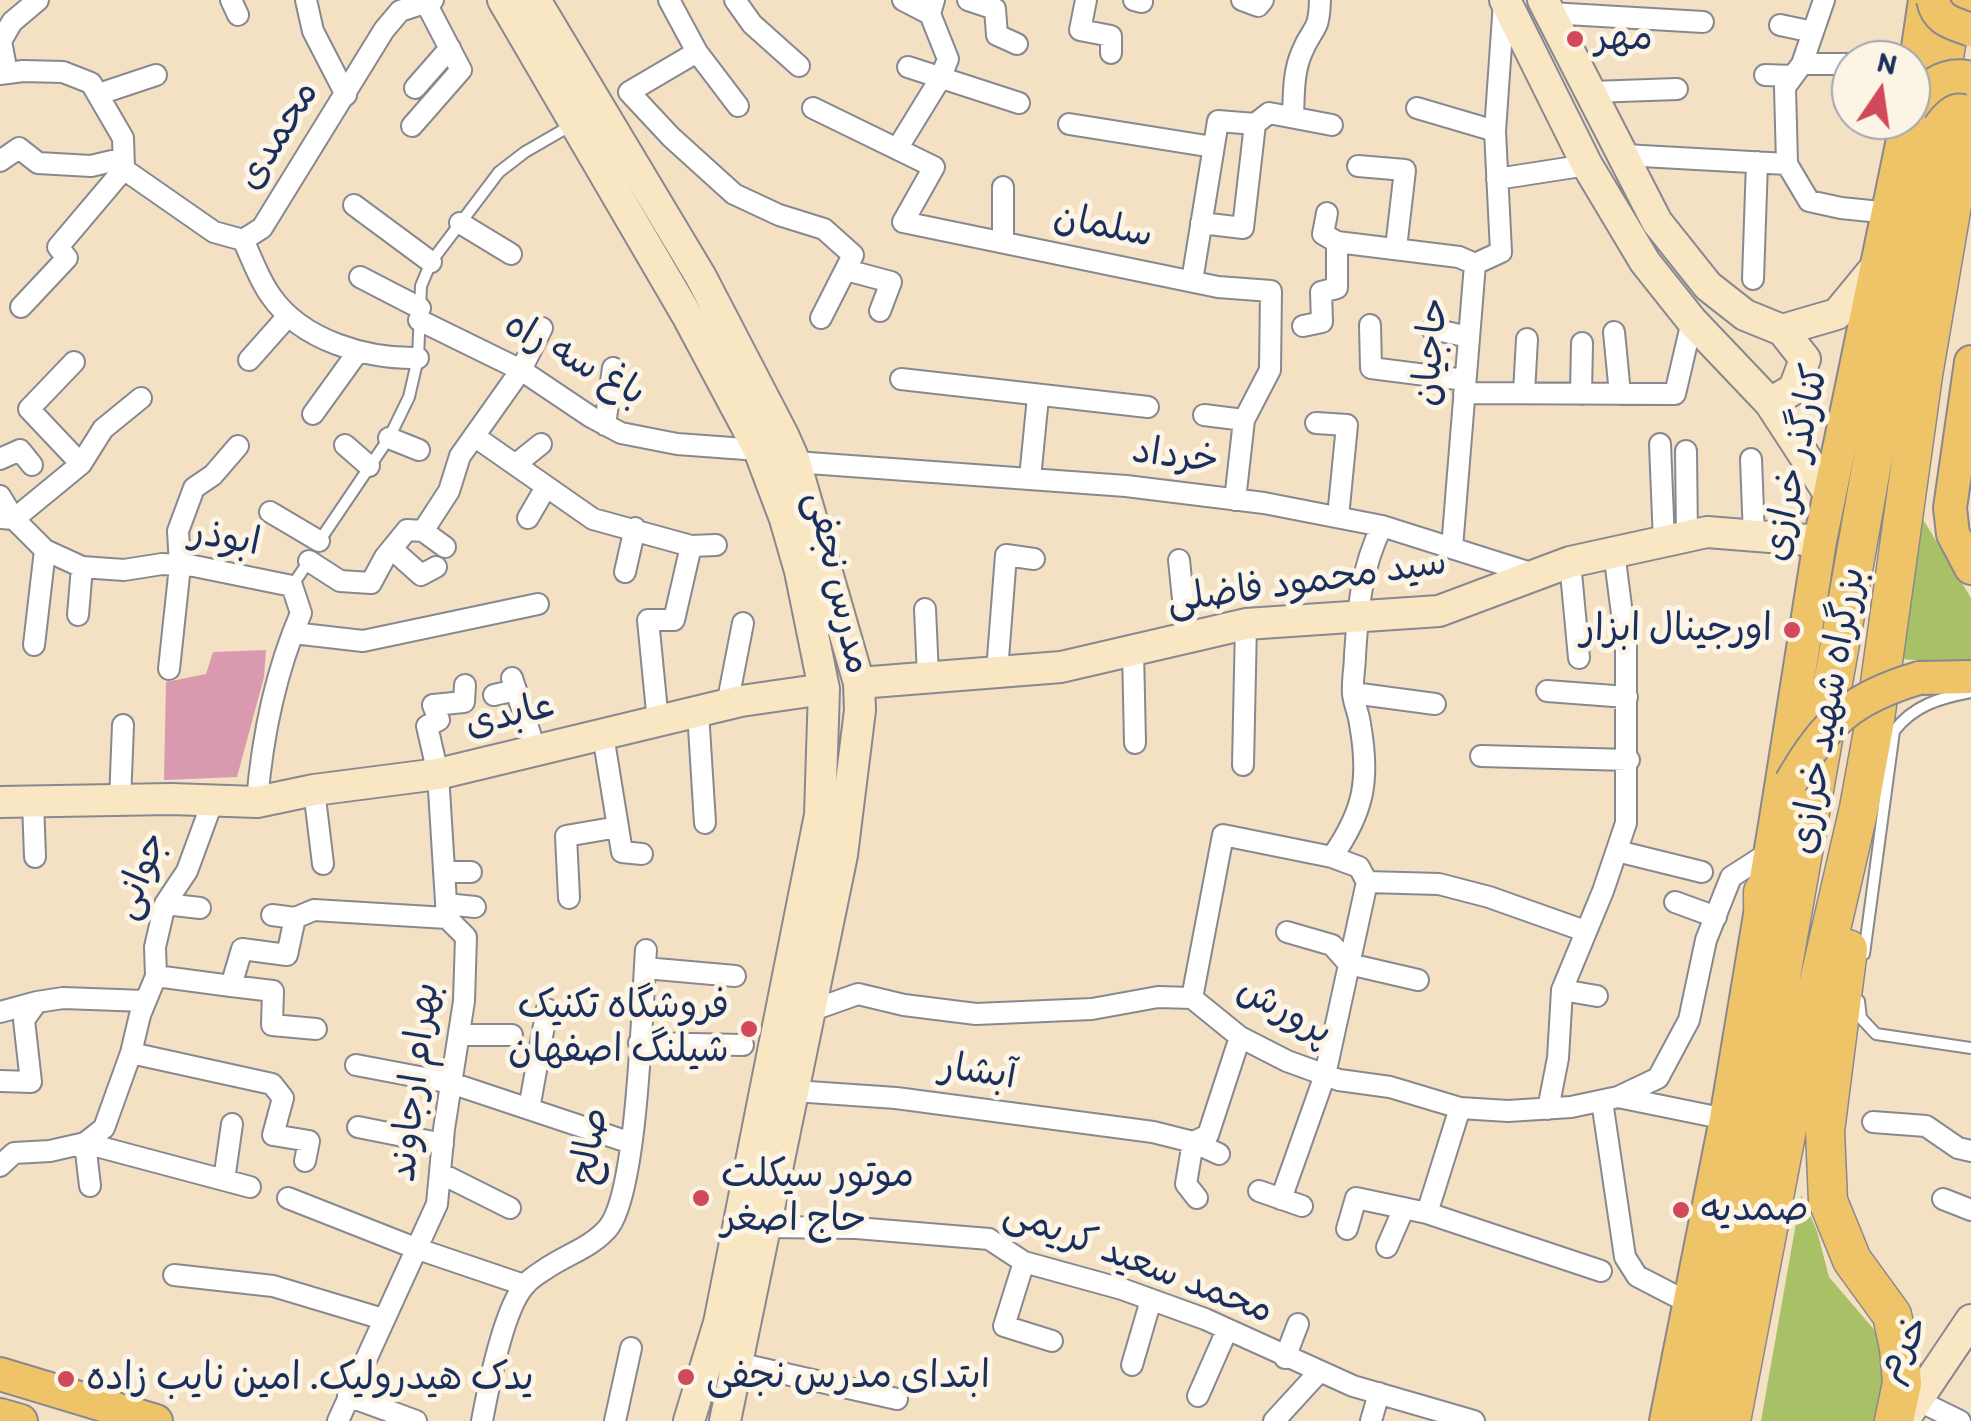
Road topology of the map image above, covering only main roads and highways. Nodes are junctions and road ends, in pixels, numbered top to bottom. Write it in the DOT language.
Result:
graph roads {
  1 [pos="503,0"];
  2 [pos="536,0"];
  3 [pos="1505,0"];
  4 [pos="1925,0"];
  5 [pos="1933,0"];
  6 [pos="1954,0"];
  7 [pos="1546,6"];
  8 [pos="1971,30"];
  9 [pos="1918,40"];
  10 [pos="1971,78"];
  11 [pos="1931,85"];
  12 [pos="1971,93"];
  13 [pos="1903,140"];
  14 [pos="662,211"];
  15 [pos="636,229"];
  16 [pos="1880,261"];
  17 [pos="1782,330"];
  18 [pos="1971,362"];
  19 [pos="1770,403"];
  20 [pos="1830,494"];
  21 [pos="1820,541"];
  22 [pos="1971,568"];
  23 [pos="1971,676"];
  24 [pos="859,683"];
  25 [pos="824,689"];
  26 [pos="1874,726"];
  27 [pos="0,802"];
  28 [pos="212,803"];
  29 [pos="1772,838"];
  30 [pos="1763,892"];
  31 [pos="761,1206"];
  32 [pos="1971,1320"];
  33 [pos="0,1374"];
  34 [pos="1905,1414"];
  35 [pos="0,1415"];
  36 [pos="21,1421"];
  37 [pos="156,1421"];
  38 [pos="689,1421"];
  39 [pos="725,1421"];
  40 [pos="1666,1421"];
  41 [pos="1682,1421"];
  42 [pos="1696,1421"];
  43 [pos="1731,1421"];
  1 -- 15 [label="main road, مدرس نجفی"];
  2 -- 14 [label="main road, مدرس نجفی"];
  3 -- 19 [label="main road"];
  4 -- 9 [label="main road"];
  5 -- 8 [label="main road, bridge"];
  6 -- 42 [label="highway, بزرگراه شهید خرازی"];
  7 -- 17 [label="main road"];
  10 -- 11 [label="main road, bridge"];
  12 -- 26 [label="highway, بزرگراه شهید خرازی"];
  13 -- 16 [label="main road, کنارگذر خرازی"];
  14 -- 15 [label="main road"];
  14 -- 24 [label="main road, مدرس نجفی"];
  15 -- 25 [label="main road, مدرس نجفی"];
  16 -- 17 [label="main road"];
  16 -- 20 [label="main road, کنارگذر خرازی"];
  17 -- 19 [label="main road"];
  18 -- 22 [label="main road"];
  19 -- 20 [label="main road"];
  20 -- 21 [label="main road, کنارگذر خرازی"];
  21 -- 24 [label="main road, سید محمود فاضلی"];
  21 -- 29 [label="main road, کنارگذر خرازی"];
  23 -- 29 [label="main road, bridge"];
  24 -- 31 [label="main road, مدرس نجفی"];
  25 -- 28 [label="main road, عابدی"];
  25 -- 31 [label="main road, مدرس نجفی"];
  26 -- 34 [label="highway"];
  26 -- 43 [label="highway, بزرگراه شهید خرازی"];
  27 -- 28 [label="main road, جوانی"];
  29 -- 30 [label="main road"];
  30 -- 40 [label="main road"];
  30 -- 41 [label="highway"];
  31 -- 38 [label="main road, مدرس نجفی"];
  31 -- 39 [label="main road, مدرس نجفی"];
  32 -- 34 [label="main road, خرم"];
  33 -- 37 [label="main road"];
  35 -- 36 [label="main road"];
}
